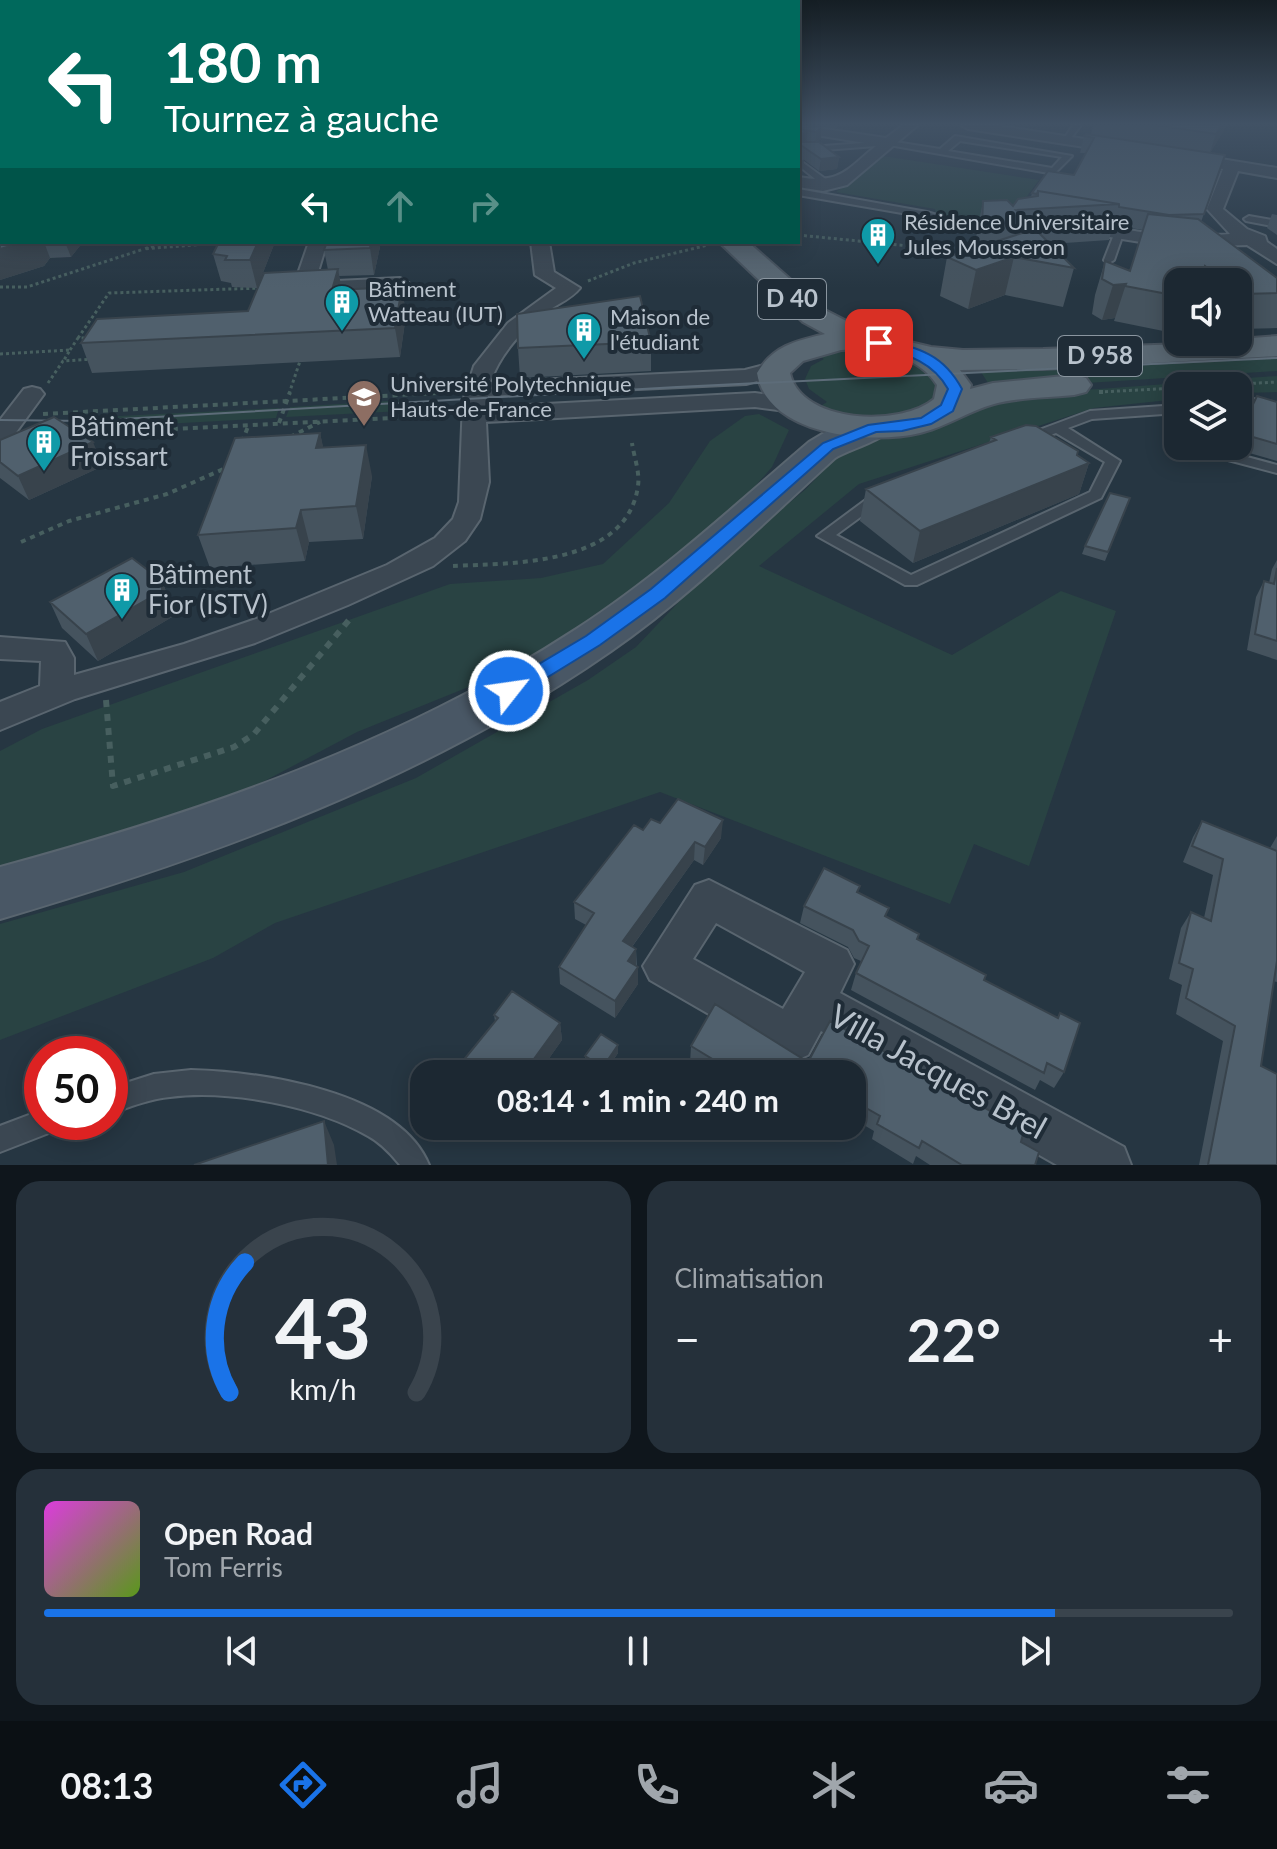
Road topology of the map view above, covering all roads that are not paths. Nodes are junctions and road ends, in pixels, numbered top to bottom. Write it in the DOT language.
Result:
graph roads {
  1 [pos="821,179"];
  2 [pos="844,179"];
  3 [pos="1227,179"];
  4 [pos="800,182"];
  5 [pos="828,185"];
  6 [pos="800,192"];
  7 [pos="1249,219"];
  8 [pos="1056,223"];
  9 [pos="1277,224"];
  10 [pos="1007,230"];
  11 [pos="1118,234"];
  12 [pos="1251,239"];
  13 [pos="1277,242"];
  14 [pos="317,244"];
  15 [pos="540,244"];
  16 [pos="723,244"];
  17 [pos="734,244"];
  18 [pos="1204,244"];
  19 [pos="1277,258"];
  20 [pos="1109,260"];
  21 [pos="400,284"];
  22 [pos="1277,300"];
  23 [pos="862,341"];
  24 [pos="1277,346"];
  25 [pos="803,348"];
  26 [pos="923,356"];
  27 [pos="776,369"];
  28 [pos="1277,374"];
  29 [pos="476,402"];
  30 [pos="1252,404"];
  31 [pos="26,407"];
  32 [pos="798,408"];
  33 [pos="948,408"];
  34 [pos="1277,409"];
  35 [pos="1164,410"];
  36 [pos="873,428"];
  37 [pos="1058,428"];
  38 [pos="0,437"];
  39 [pos="1018,443"];
  40 [pos="1244,460"];
  41 [pos="1277,469"];
  42 [pos="902,488"];
  43 [pos="766,498"];
  44 [pos="0,648"];
  45 [pos="56,691"];
  46 [pos="0,717"];
  47 [pos="0,893"];
  48 [pos="812,1002"];
  49 [pos="128,1096"];
  50 [pos="24,1130"];
  51 [pos="0,1139"];
  52 [pos="416,1165"];
  53 [pos="1106,1165"];
  1 -- 5 [label="lane"];
  2 -- 5 [label="street"];
  3 -- 12 [label="street"];
  4 -- 5 [label="street"];
  6 -- 10 [label="lane"];
  7 -- 9 [label="lane"];
  8 -- 11 [label="street"];
  11 -- 18 [label="street"];
  11 -- 20 [label="lane"];
  12 -- 13 [label="street"];
  12 -- 18 [label="street"];
  12 -- 19 [label="street"];
  14 -- 21 [label="street"];
  15 -- 29 [label="street"];
  16 -- 25 [label="main road, D 40"];
  17 -- 23 [label="main road, D 40"];
  18 -- 22 [label="street"];
  23 -- 25 [label="main road"];
  23 -- 26 [label="main road"];
  24 -- 26 [label="main road, D 958"];
  25 -- 27 [label="main road"];
  26 -- 33 [label="main road"];
  27 -- 29 [label="street"];
  27 -- 32 [label="main road"];
  28 -- 33 [label="main road, D 958"];
  29 -- 32 [label="street"];
  29 -- 45 [label="street"];
  30 -- 34 [label="lane"];
  31 -- 38 [label="street"];
  32 -- 36 [label="main road"];
  32 -- 43 [label="main road"];
  33 -- 36 [label="main road"];
  35 -- 37 [label="lane"];
  36 -- 43 [label="main road"];
  37 -- 39 [label="lane"];
  37 -- 42 [label="lane"];
  40 -- 41 [label="lane"];
  43 -- 47 [label="main road"];
  44 -- 45 [label="street"];
  45 -- 46 [label="street"];
  48 -- 53 [label="street, Villa Jacques Brel"];
  49 -- 52 [label="lane"];
  50 -- 51 [label="lane"];
}
